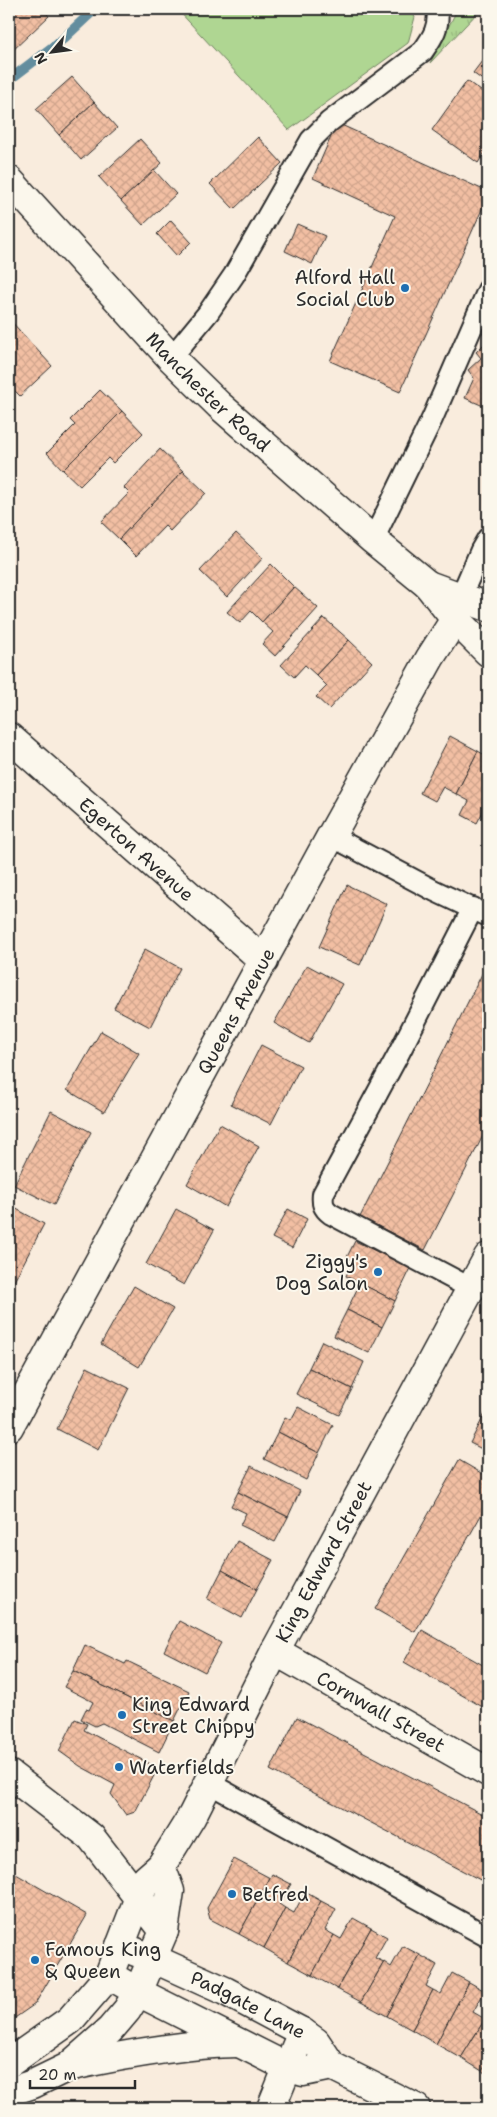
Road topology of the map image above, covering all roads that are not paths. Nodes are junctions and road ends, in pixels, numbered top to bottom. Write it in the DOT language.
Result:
graph roads {
  1 [pos="437,9"];
  2 [pos="9,180"];
  3 [pos="488,290"];
  4 [pos="171,358"];
  5 [pos="488,538"];
  6 [pos="373,540"];
  7 [pos="488,607"];
  8 [pos="458,608"];
  9 [pos="488,652"];
  10 [pos="9,737"];
  11 [pos="331,836"];
  12 [pos="481,912"];
  13 [pos="264,961"];
  14 [pos="488,1257"];
  15 [pos="472,1289"];
  16 [pos="9,1427"];
  17 [pos="275,1651"];
  18 [pos="488,1772"];
  19 [pos="9,1774"];
  20 [pos="207,1782"];
  21 [pos="161,1866"];
  22 [pos="138,1898"];
  23 [pos="164,1931"];
  24 [pos="488,1937"];
  25 [pos="120,1946"];
  26 [pos="152,1958"];
  27 [pos="110,1975"];
  28 [pos="138,1992"];
  29 [pos="302,2032"];
  30 [pos="238,2043"];
  31 [pos="10,2061"];
  32 [pos="332,2066"];
  33 [pos="68,2067"];
  34 [pos="287,2067"];
  35 [pos="21,2088"];
  36 [pos="271,2108"];
  37 [pos="416,2108"];
  1 -- 4 [label="lane"];
  2 -- 4 [label="street, Manchester Road"];
  3 -- 6 [label="lane"];
  4 -- 6 [label="street, Manchester Road"];
  5 -- 8 [label="lane"];
  6 -- 8 [label="street, Manchester Road"];
  7 -- 8 [label="street, Manchester Road"];
  8 -- 9 [label="street, Manchester Road"];
  8 -- 11 [label="street, Queens Avenue"];
  10 -- 13 [label="street, Egerton Avenue"];
  11 -- 12 [label="lane"];
  11 -- 13 [label="street, Queens Avenue"];
  12 -- 15 [label="lane"];
  13 -- 16 [label="street, Queens Avenue"];
  14 -- 15 [label="street, King Edward Street"];
  15 -- 17 [label="street, King Edward Street"];
  17 -- 18 [label="street, Cornwall Street"];
  17 -- 20 [label="street, King Edward Street"];
  19 -- 22 [label="street"];
  20 -- 21 [label="street, King Edward Street"];
  20 -- 24 [label="lane"];
  21 -- 22 [label="street, King Edward Street"];
  21 -- 23 [label="street"];
  22 -- 23 [label="street"];
  22 -- 25 [label="street, King Edward Street"];
  23 -- 26 [label="street"];
  25 -- 26 [label="street, Padgate Lane"];
  25 -- 27 [label="street"];
  26 -- 28 [label="street"];
  26 -- 29 [label="street, Padgate Lane"];
  27 -- 28 [label="street, Padgate Lane"];
  27 -- 31 [label="street"];
  28 -- 30 [label="street, Padgate Lane"];
  28 -- 33 [label="street"];
  29 -- 32 [label="street, Padgate Lane"];
  29 -- 34 [label="street"];
  30 -- 33 [label="street"];
  30 -- 34 [label="street, Padgate Lane"];
  31 -- 35 [label="lane"];
  32 -- 34 [label="street, Padgate Lane"];
  32 -- 37 [label="street, Padgate Lane"];
  33 -- 35 [label="street"];
  34 -- 36 [label="street"];
}
